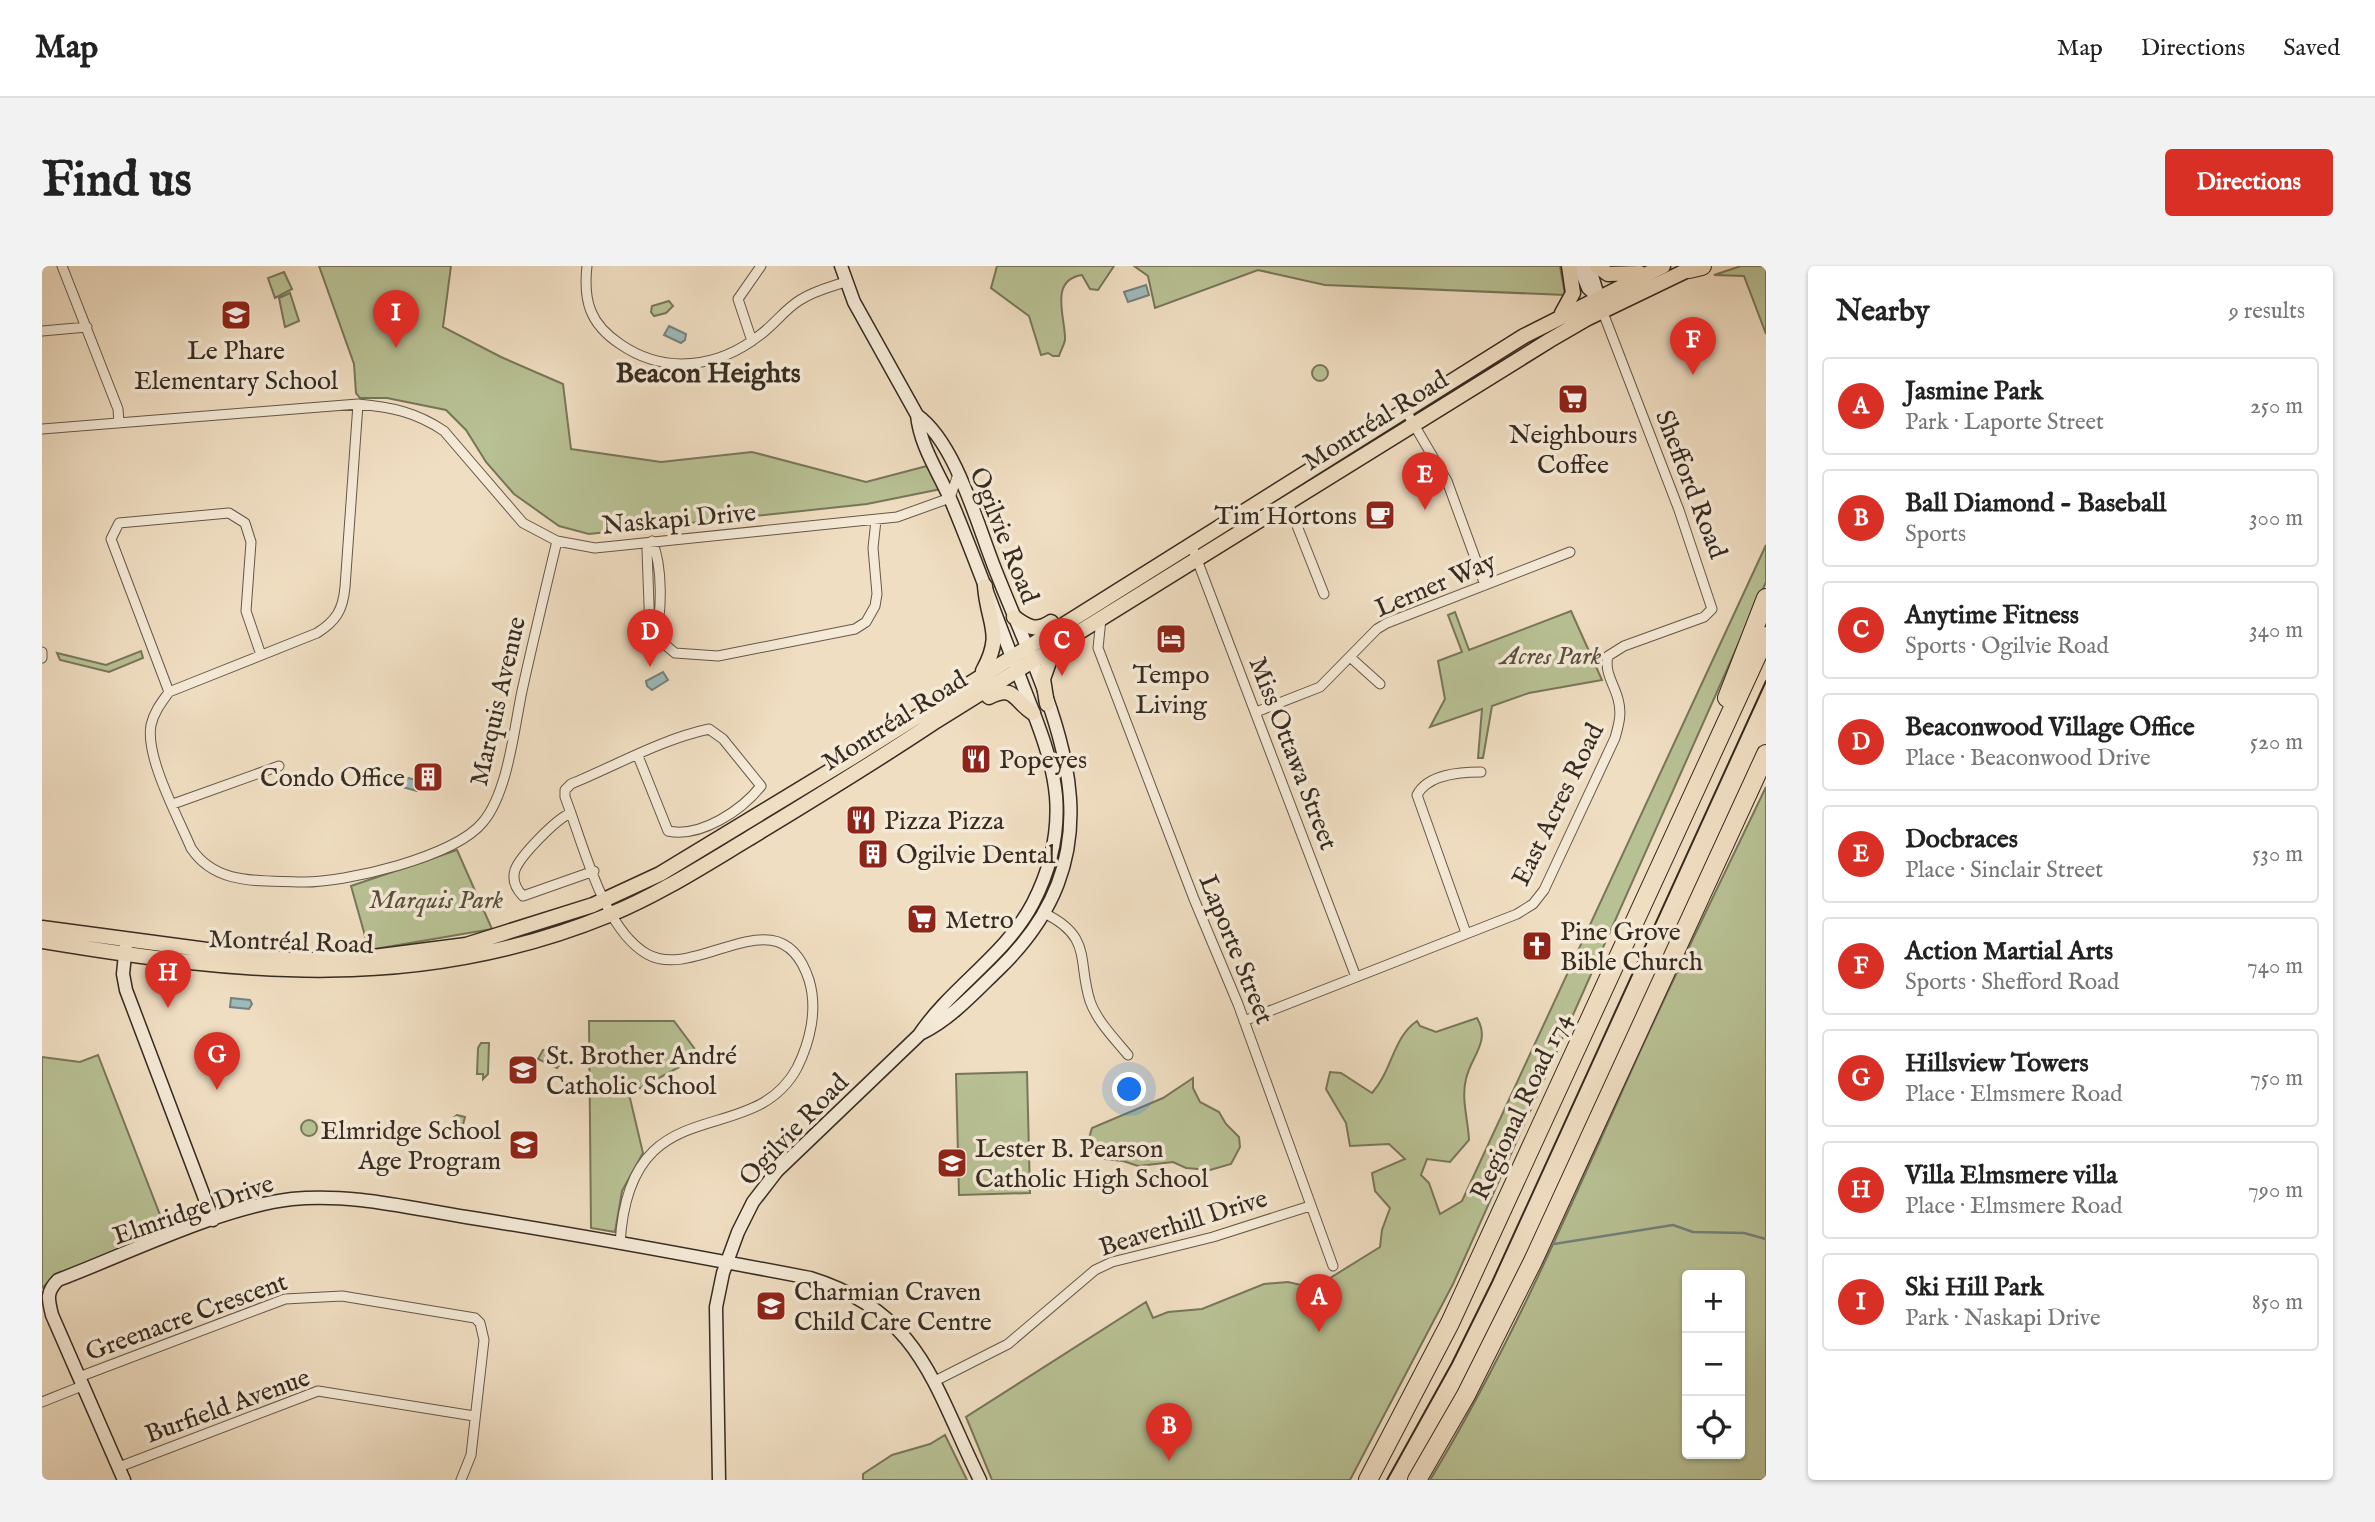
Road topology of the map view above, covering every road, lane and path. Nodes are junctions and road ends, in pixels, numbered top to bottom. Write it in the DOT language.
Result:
graph roads {
  1 [pos="62,266"];
  2 [pos="587,266"];
  3 [pos="761,266"];
  4 [pos="841,266"];
  5 [pos="1569,266"];
  6 [pos="1579,266"];
  7 [pos="1588,266"];
  8 [pos="1597,266"];
  9 [pos="1663,266"];
  10 [pos="1696,267"];
  11 [pos="1648,273"];
  12 [pos="845,282"];
  13 [pos="1600,304"];
  14 [pos="1558,317"];
  15 [pos="87,327"];
  16 [pos="42,331"];
  17 [pos="751,341"];
  18 [pos="358,404"];
  19 [pos="1406,411"];
  20 [pos="917,415"];
  21 [pos="118,423"];
  22 [pos="1415,424"];
  23 [pos="42,429"];
  24 [pos="958,474"];
  25 [pos="950,498"];
  26 [pos="1288,503"];
  27 [pos="972,512"];
  28 [pos="876,520"];
  29 [pos="557,541"];
  30 [pos="652,541"];
  31 [pos="1191,544"];
  32 [pos="1570,552"];
  33 [pos="1197,558"];
  34 [pos="1485,585"];
  35 [pos="985,586"];
  36 [pos="1324,594"];
  37 [pos="1766,598"];
  38 [pos="1094,604"];
  39 [pos="1712,609"];
  40 [pos="1014,617"];
  41 [pos="1101,619"];
  42 [pos="1076,634"];
  43 [pos="1766,636"];
  44 [pos="1025,647"];
  45 [pos="1054,648"];
  46 [pos="1098,648"];
  47 [pos="42,652"];
  48 [pos="261,655"];
  49 [pos="1011,655"];
  50 [pos="1350,657"];
  51 [pos="42,658"];
  52 [pos="1031,663"];
  53 [pos="1017,671"];
  54 [pos="983,673"];
  55 [pos="1380,684"];
  56 [pos="169,692"];
  57 [pos="1047,704"];
  58 [pos="1256,712"];
  59 [pos="1032,713"];
  60 [pos="936,720"];
  61 [pos="1766,754"];
  62 [pos="638,756"];
  63 [pos="852,757"];
  64 [pos="279,766"];
  65 [pos="860,771"];
  66 [pos="1481,772"];
  67 [pos="173,804"];
  68 [pos="571,813"];
  69 [pos="1683,813"];
  70 [pos="594,872"];
  71 [pos="605,900"];
  72 [pos="1044,913"];
  73 [pos="612,914"];
  74 [pos="42,928"];
  75 [pos="1466,933"];
  76 [pos="42,941"];
  77 [pos="126,947"];
  78 [pos="1356,977"];
  79 [pos="1244,1021"];
  80 [pos="919,1035"];
  81 [pos="1128,1055"];
  82 [pos="1310,1206"];
  83 [pos="213,1220"];
  84 [pos="621,1244"];
  85 [pos="727,1262"];
  86 [pos="1333,1266"];
  87 [pos="935,1381"];
  88 [pos="80,1382"];
  89 [pos="42,1402"];
  90 [pos="474,1416"];
  91 [pos="119,1467"];
  92 [pos="124,1480"];
  93 [pos="461,1480"];
  94 [pos="719,1480"];
  95 [pos="980,1480"];
  96 [pos="1368,1480"];
  97 [pos="1416,1480"];
  1 -- 15 [label="street"];
  2 -- 17 [label="street"];
  3 -- 17 [label="street"];
  4 -- 12 [label="street, Ogilvie Road"];
  5 -- 14 [label="main road"];
  6 -- 13 [label="street, Shefford Road"];
  7 -- 13 [label="street, Shefford Road"];
  8 -- 11 [label="main road"];
  9 -- 11 [label="main road, Montréal Road"];
  10 -- 13 [label="main road, Montréal Road"];
  11 -- 13 [label="main road, Montréal Road"];
  12 -- 17 [label="street"];
  12 -- 20 [label="street, Ogilvie Road"];
  13 -- 14 [label="main road, Montréal Road"];
  13 -- 22 [label="main road, Montréal Road"];
  13 -- 39 [label="street, Shefford Road"];
  14 -- 19 [label="main road, Montréal Road"];
  15 -- 16 [label="street"];
  15 -- 21 [label="street"];
  18 -- 21 [label="street, Naskapi Drive"];
  18 -- 29 [label="street, Naskapi Drive"];
  18 -- 48 [label="street"];
  19 -- 22 [label="street"];
  19 -- 31 [label="main road, Montréal Road"];
  20 -- 24 [label="street, Ogilvie Road"];
  20 -- 25 [label="street, Ogilvie Road"];
  21 -- 23 [label="street, Naskapi Drive"];
  22 -- 26 [label="main road, Montréal Road"];
  22 -- 34 [label="street"];
  24 -- 25 [label="street"];
  24 -- 27 [label="street, Ogilvie Road"];
  25 -- 27 [label="street"];
  25 -- 28 [label="street, Naskapi Drive"];
  25 -- 35 [label="street, Ogilvie Road"];
  26 -- 33 [label="main road, Montréal Road"];
  26 -- 36 [label="street"];
  27 -- 40 [label="street, Ogilvie Road"];
  28 -- 30 [label="street, Naskapi Drive"];
  28 -- 30 [label="street"];
  29 -- 30 [label="street, Naskapi Drive"];
  29 -- 67 [label="street, Marquis Avenue"];
  31 -- 33 [label="street, Miss Ottawa Street"];
  31 -- 38 [label="main road, Montréal Road"];
  32 -- 34 [label="street, Lerner Way"];
  33 -- 41 [label="main road, Montréal Road"];
  33 -- 58 [label="street, Miss Ottawa Street"];
  34 -- 50 [label="street, Lerner Way"];
  35 -- 49 [label="street, Ogilvie Road"];
  35 -- 54 [label="main road"];
  37 -- 69 [label="highway"];
  38 -- 40 [label="main road"];
  38 -- 44 [label="main road, Montréal Road"];
  39 -- 75 [label="street, East Acres Road"];
  40 -- 44 [label="street, Ogilvie Road"];
  41 -- 42 [label="main road, Montréal Road"];
  41 -- 46 [label="street, Laporte Street"];
  42 -- 45 [label="main road, Montréal Road"];
  42 -- 46 [label="street"];
  43 -- 69 [label="highway, Regional Road 174"];
  44 -- 49 [label="main road, Montréal Road"];
  44 -- 52 [label="street, Ogilvie Road"];
  45 -- 52 [label="main road, Montréal Road"];
  45 -- 57 [label="main road"];
  46 -- 79 [label="street, Laporte Street"];
  47 -- 51 [label="street"];
  48 -- 56 [label="street"];
  48 -- 56 [label="street"];
  49 -- 53 [label="street, Ogilvie Road"];
  49 -- 54 [label="main road, Montréal Road"];
  50 -- 55 [label="street"];
  50 -- 58 [label="street, Lerner Way"];
  52 -- 53 [label="main road, Montréal Road"];
  52 -- 57 [label="street, Ogilvie Road"];
  53 -- 59 [label="street, Ogilvie Road"];
  53 -- 60 [label="main road, Montréal Road"];
  54 -- 63 [label="main road, Montréal Road"];
  56 -- 67 [label="street, Marquis Avenue"];
  57 -- 72 [label="street, Ogilvie Road"];
  58 -- 78 [label="street, Miss Ottawa Street"];
  59 -- 60 [label="main road"];
  59 -- 80 [label="street, Ogilvie Road"];
  60 -- 65 [label="main road, Montréal Road"];
  61 -- 97 [label="highway"];
  62 -- 62 [label="street"];
  62 -- 68 [label="street"];
  63 -- 65 [label="main road"];
  63 -- 71 [label="main road, Montréal Road"];
  64 -- 67 [label="street"];
  65 -- 73 [label="main road, Montréal Road"];
  66 -- 75 [label="street"];
  68 -- 70 [label="street"];
  68 -- 70 [label="street"];
  69 -- 96 [label="highway, Regional Road 174"];
  70 -- 71 [label="street"];
  71 -- 73 [label="street"];
  71 -- 77 [label="main road, Montréal Road"];
  72 -- 80 [label="street, Ogilvie Road"];
  72 -- 81 [label="street"];
  73 -- 77 [label="main road, Montréal Road"];
  73 -- 84 [label="street"];
  74 -- 77 [label="main road, Montréal Road"];
  75 -- 78 [label="street, East Acres Road"];
  76 -- 77 [label="main road, Montréal Road"];
  77 -- 83 [label="street"];
  78 -- 79 [label="street, East Acres Road"];
  79 -- 82 [label="street, Laporte Street"];
  80 -- 85 [label="street, Ogilvie Road"];
  82 -- 86 [label="street, Laporte Street"];
  82 -- 87 [label="street, Beaverhill Drive"];
  83 -- 84 [label="street, Elmridge Drive"];
  83 -- 88 [label="street, Elmridge Drive"];
  84 -- 85 [label="street, Elmridge Drive"];
  85 -- 87 [label="street, Elmridge Drive"];
  85 -- 94 [label="street, Ogilvie Road"];
  87 -- 95 [label="street, Elmridge Drive"];
  88 -- 89 [label="street"];
  88 -- 90 [label="street, Greenacre Crescent"];
  88 -- 91 [label="street, Elmridge Drive"];
  90 -- 91 [label="street, Burfield Avenue"];
  90 -- 93 [label="street, Greenacre Crescent"];
  91 -- 92 [label="street, Elmridge Drive"];
}
